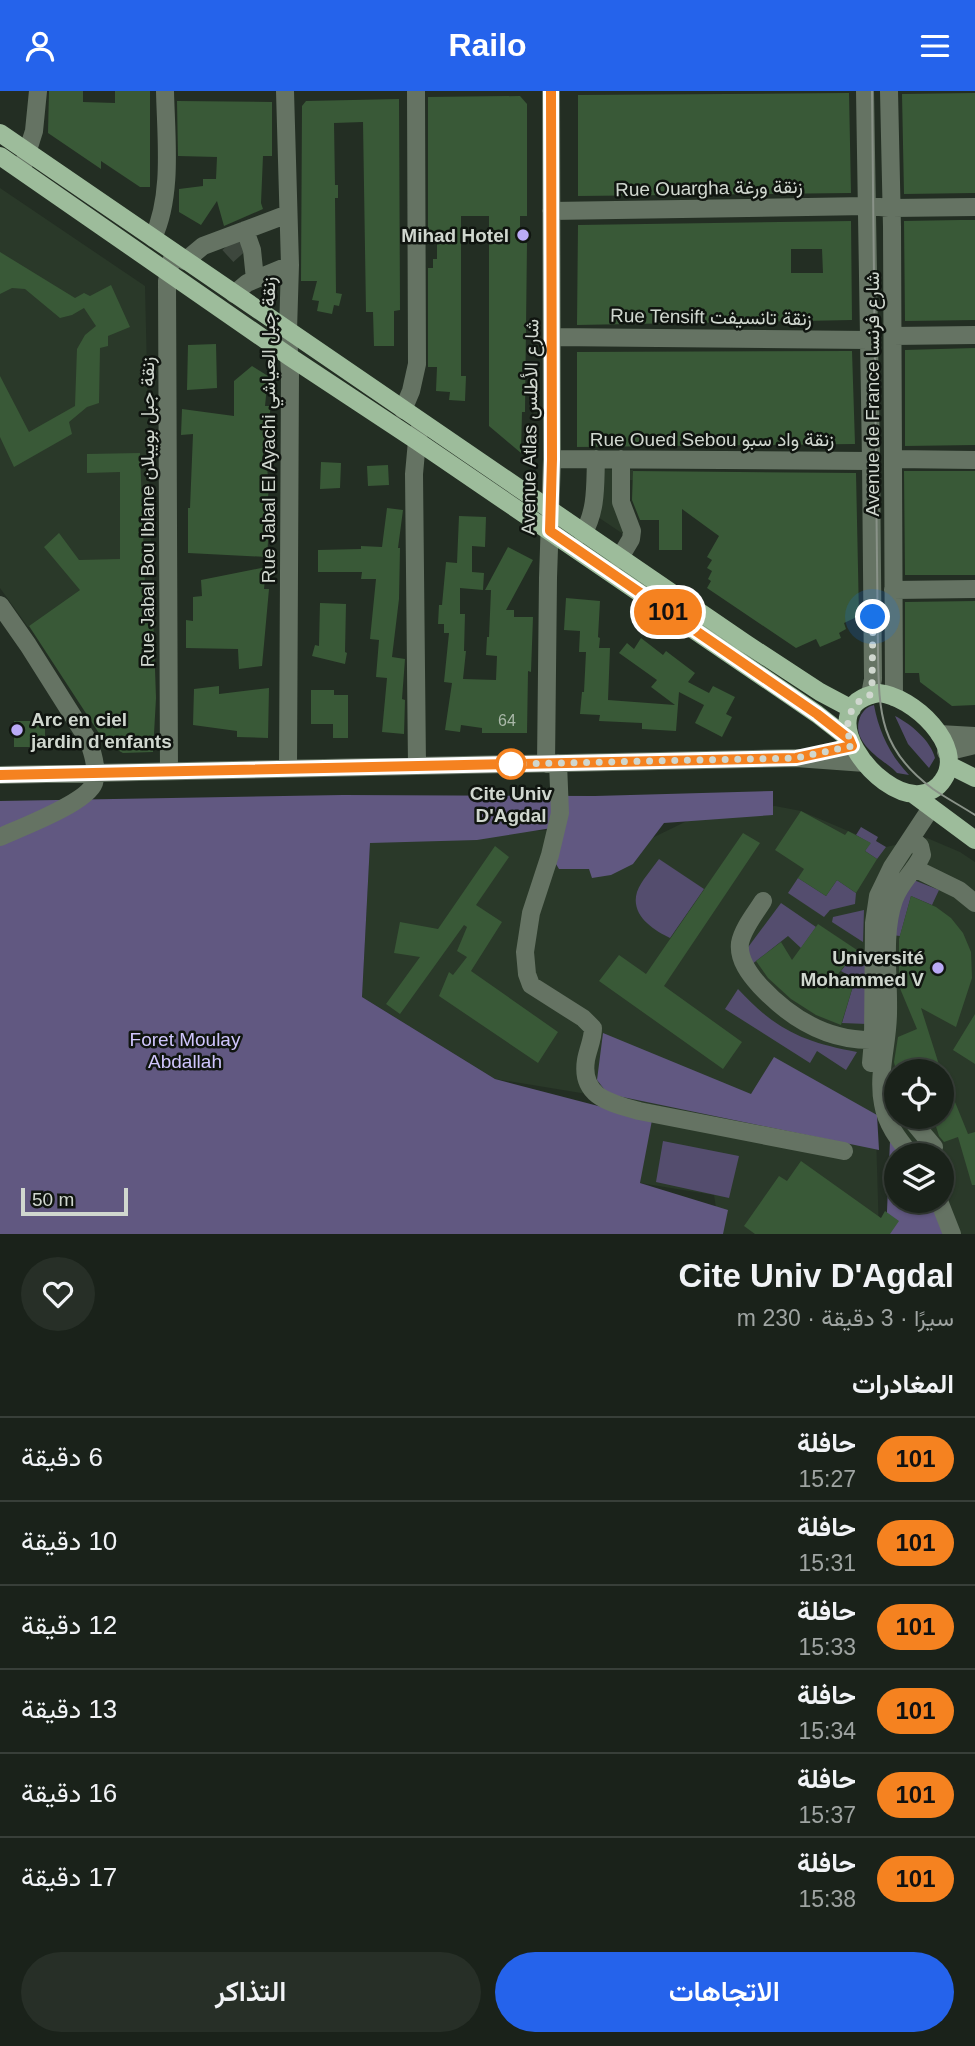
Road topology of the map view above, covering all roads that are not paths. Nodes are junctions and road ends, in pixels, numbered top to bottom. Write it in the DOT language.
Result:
graph roads {
  1 [pos="38,91"];
  2 [pos="165,91"];
  3 [pos="285,91"];
  4 [pos="416,91"];
  5 [pos="551,91"];
  6 [pos="865,91"];
  7 [pos="889,91"];
  8 [pos="0,133"];
  9 [pos="29,153"];
  10 [pos="0,156"];
  11 [pos="21,170"];
  12 [pos="867,206"];
  13 [pos="975,207"];
  14 [pos="892,208"];
  15 [pos="551,211"];
  16 [pos="288,214"];
  17 [pos="245,230"];
  18 [pos="153,238"];
  19 [pos="230,246"];
  20 [pos="180,257"];
  21 [pos="289,265"];
  22 [pos="168,273"];
  23 [pos="255,274"];
  24 [pos="234,294"];
  25 [pos="288,331"];
  26 [pos="975,335"];
  27 [pos="893,336"];
  28 [pos="552,337"];
  29 [pos="869,340"];
  30 [pos="290,357"];
  31 [pos="403,410"];
  32 [pos="421,423"];
  33 [pos="417,441"];
  34 [pos="552,459"];
  35 [pos="596,459"];
  36 [pos="621,459"];
  37 [pos="894,459"];
  38 [pos="975,460"];
  39 [pos="871,461"];
  40 [pos="621,502"];
  41 [pos="595,503"];
  42 [pos="551,512"];
  43 [pos="550,531"];
  44 [pos="583,534"];
  45 [pos="620,559"];
  46 [pos="975,589"];
  47 [pos="893,590"];
  48 [pos="0,604"];
  49 [pos="870,695"];
  50 [pos="894,697"];
  51 [pos="852,709"];
  52 [pos="939,734"];
  53 [pos="975,736"];
  54 [pos="851,743"];
  55 [pos="975,745"];
  56 [pos="796,758"];
  57 [pos="947,758"];
  58 [pos="552,763"];
  59 [pos="865,764"];
  60 [pos="417,766"];
  61 [pos="288,769"];
  62 [pos="169,771"];
  63 [pos="95,773"];
  64 [pos="0,775"];
  65 [pos="975,778"];
  66 [pos="912,794"];
  67 [pos="930,808"];
  68 [pos="0,837"];
  69 [pos="912,839"];
  70 [pos="975,840"];
  71 [pos="914,867"];
  72 [pos="763,901"];
  73 [pos="975,903"];
  74 [pos="873,1040"];
  75 [pos="871,1063"];
  76 [pos="919,1129"];
  77 [pos="902,1143"];
  78 [pos="931,1143"];
  79 [pos="844,1151"];
  80 [pos="944,1213"];
  81 [pos="952,1234"];
  1 -- 9 [label="street"];
  2 -- 18 [label="street"];
  3 -- 16 [label="street, Rue Jabal El Ayachi زنقة جبل العياشي"];
  4 -- 31 [label="street"];
  5 -- 15 [label="street, Avenue Atlas شارع الأطلس"];
  6 -- 12 [label="street, Avenue de France شارع فرنسا"];
  7 -- 14 [label="street, Avenue de France شارع فرنسا"];
  8 -- 9 [label="main road"];
  9 -- 11 [label="street"];
  9 -- 18 [label="main road"];
  10 -- 11 [label="main road"];
  11 -- 22 [label="main road"];
  12 -- 14 [label="street, Rue Ouargha زنقة ورغة"];
  12 -- 15 [label="street, Rue Ouargha زنقة ورغة"];
  12 -- 29 [label="street, Avenue de France شارع فرنسا"];
  13 -- 14 [label="street"];
  14 -- 27 [label="street, Avenue de France شارع فرنسا"];
  15 -- 28 [label="street, Avenue Atlas شارع الأطلس"];
  16 -- 17 [label="street"];
  16 -- 21 [label="street, Rue Jabal El Ayachi زنقة جبل العياشي"];
  17 -- 19 [label="street"];
  17 -- 23 [label="street"];
  18 -- 20 [label="main road"];
  19 -- 20 [label="street"];
  19 -- 23 [label="street"];
  20 -- 22 [label="street, Rue Jabal Bou Iblane زنقة جبل بويبلان"];
  20 -- 24 [label="main road"];
  21 -- 23 [label="street"];
  21 -- 25 [label="street, Rue Jabal El Ayachi زنقة جبل العياشي"];
  22 -- 30 [label="main road"];
  22 -- 62 [label="street, Rue Jabal Bou Iblane زنقة جبل بويبلان"];
  23 -- 24 [label="street"];
  24 -- 25 [label="main road"];
  25 -- 30 [label="street, Rue Jabal El Ayachi زنقة جبل العياشي"];
  25 -- 31 [label="main road"];
  26 -- 27 [label="street"];
  27 -- 37 [label="street, Avenue de France شارع فرنسا"];
  28 -- 29 [label="street, Rue Tensift زنقة تانسيفت"];
  28 -- 34 [label="street, Avenue Atlas شارع الأطلس"];
  29 -- 39 [label="street, Avenue de France شارع فرنسا"];
  30 -- 33 [label="main road"];
  30 -- 61 [label="street, Rue Jabal El Ayachi زنقة جبل العياشي"];
  31 -- 32 [label="main road"];
  32 -- 33 [label="street"];
  32 -- 42 [label="main road"];
  33 -- 43 [label="main road"];
  33 -- 60 [label="street"];
  34 -- 35 [label="street, Rue Oued Sebou زنقة واد سبو"];
  34 -- 42 [label="street, Avenue Atlas شارع الأطلس"];
  35 -- 36 [label="street, Rue Oued Sebou زنقة واد سبو"];
  35 -- 41 [label="street"];
  36 -- 39 [label="street, Rue Oued Sebou زنقة واد سبو"];
  36 -- 40 [label="street"];
  37 -- 38 [label="street"];
  37 -- 47 [label="street, Avenue de France شارع فرنسا"];
  39 -- 49 [label="street, Avenue de France شارع فرنسا"];
  40 -- 41 [label="street"];
  40 -- 45 [label="street"];
  41 -- 44 [label="street"];
  42 -- 43 [label="street, Avenue Atlas شارع الأطلس"];
  42 -- 44 [label="main road"];
  43 -- 54 [label="main road"];
  43 -- 58 [label="street, Avenue Atlas شارع الأطلس"];
  44 -- 45 [label="main road"];
  45 -- 51 [label="main road"];
  46 -- 47 [label="street"];
  47 -- 50 [label="street, Avenue de France شارع فرنسا"];
  48 -- 63 [label="street"];
  49 -- 50 [label="main road"];
  49 -- 51 [label="main road"];
  50 -- 52 [label="main road"];
  51 -- 54 [label="main road"];
  52 -- 53 [label="street"];
  52 -- 57 [label="main road"];
  54 -- 56 [label="street"];
  54 -- 59 [label="main road"];
  55 -- 57 [label="street"];
  56 -- 58 [label="street"];
  56 -- 59 [label="street"];
  57 -- 65 [label="main road"];
  57 -- 66 [label="main road"];
  58 -- 60 [label="street"];
  58 -- 79 [label="street, Avenue Atlas شارع الأطلس"];
  59 -- 66 [label="main road"];
  60 -- 61 [label="street"];
  61 -- 62 [label="street"];
  62 -- 63 [label="street"];
  63 -- 64 [label="street"];
  63 -- 68 [label="street"];
  66 -- 67 [label="main road"];
  67 -- 69 [label="street"];
  67 -- 70 [label="main road"];
  69 -- 71 [label="street"];
  69 -- 74 [label="street"];
  71 -- 73 [label="street"];
  71 -- 77 [label="street"];
  72 -- 74 [label="street"];
  74 -- 75 [label="street"];
  76 -- 78 [label="street"];
  80 -- 81 [label="street"];
}
